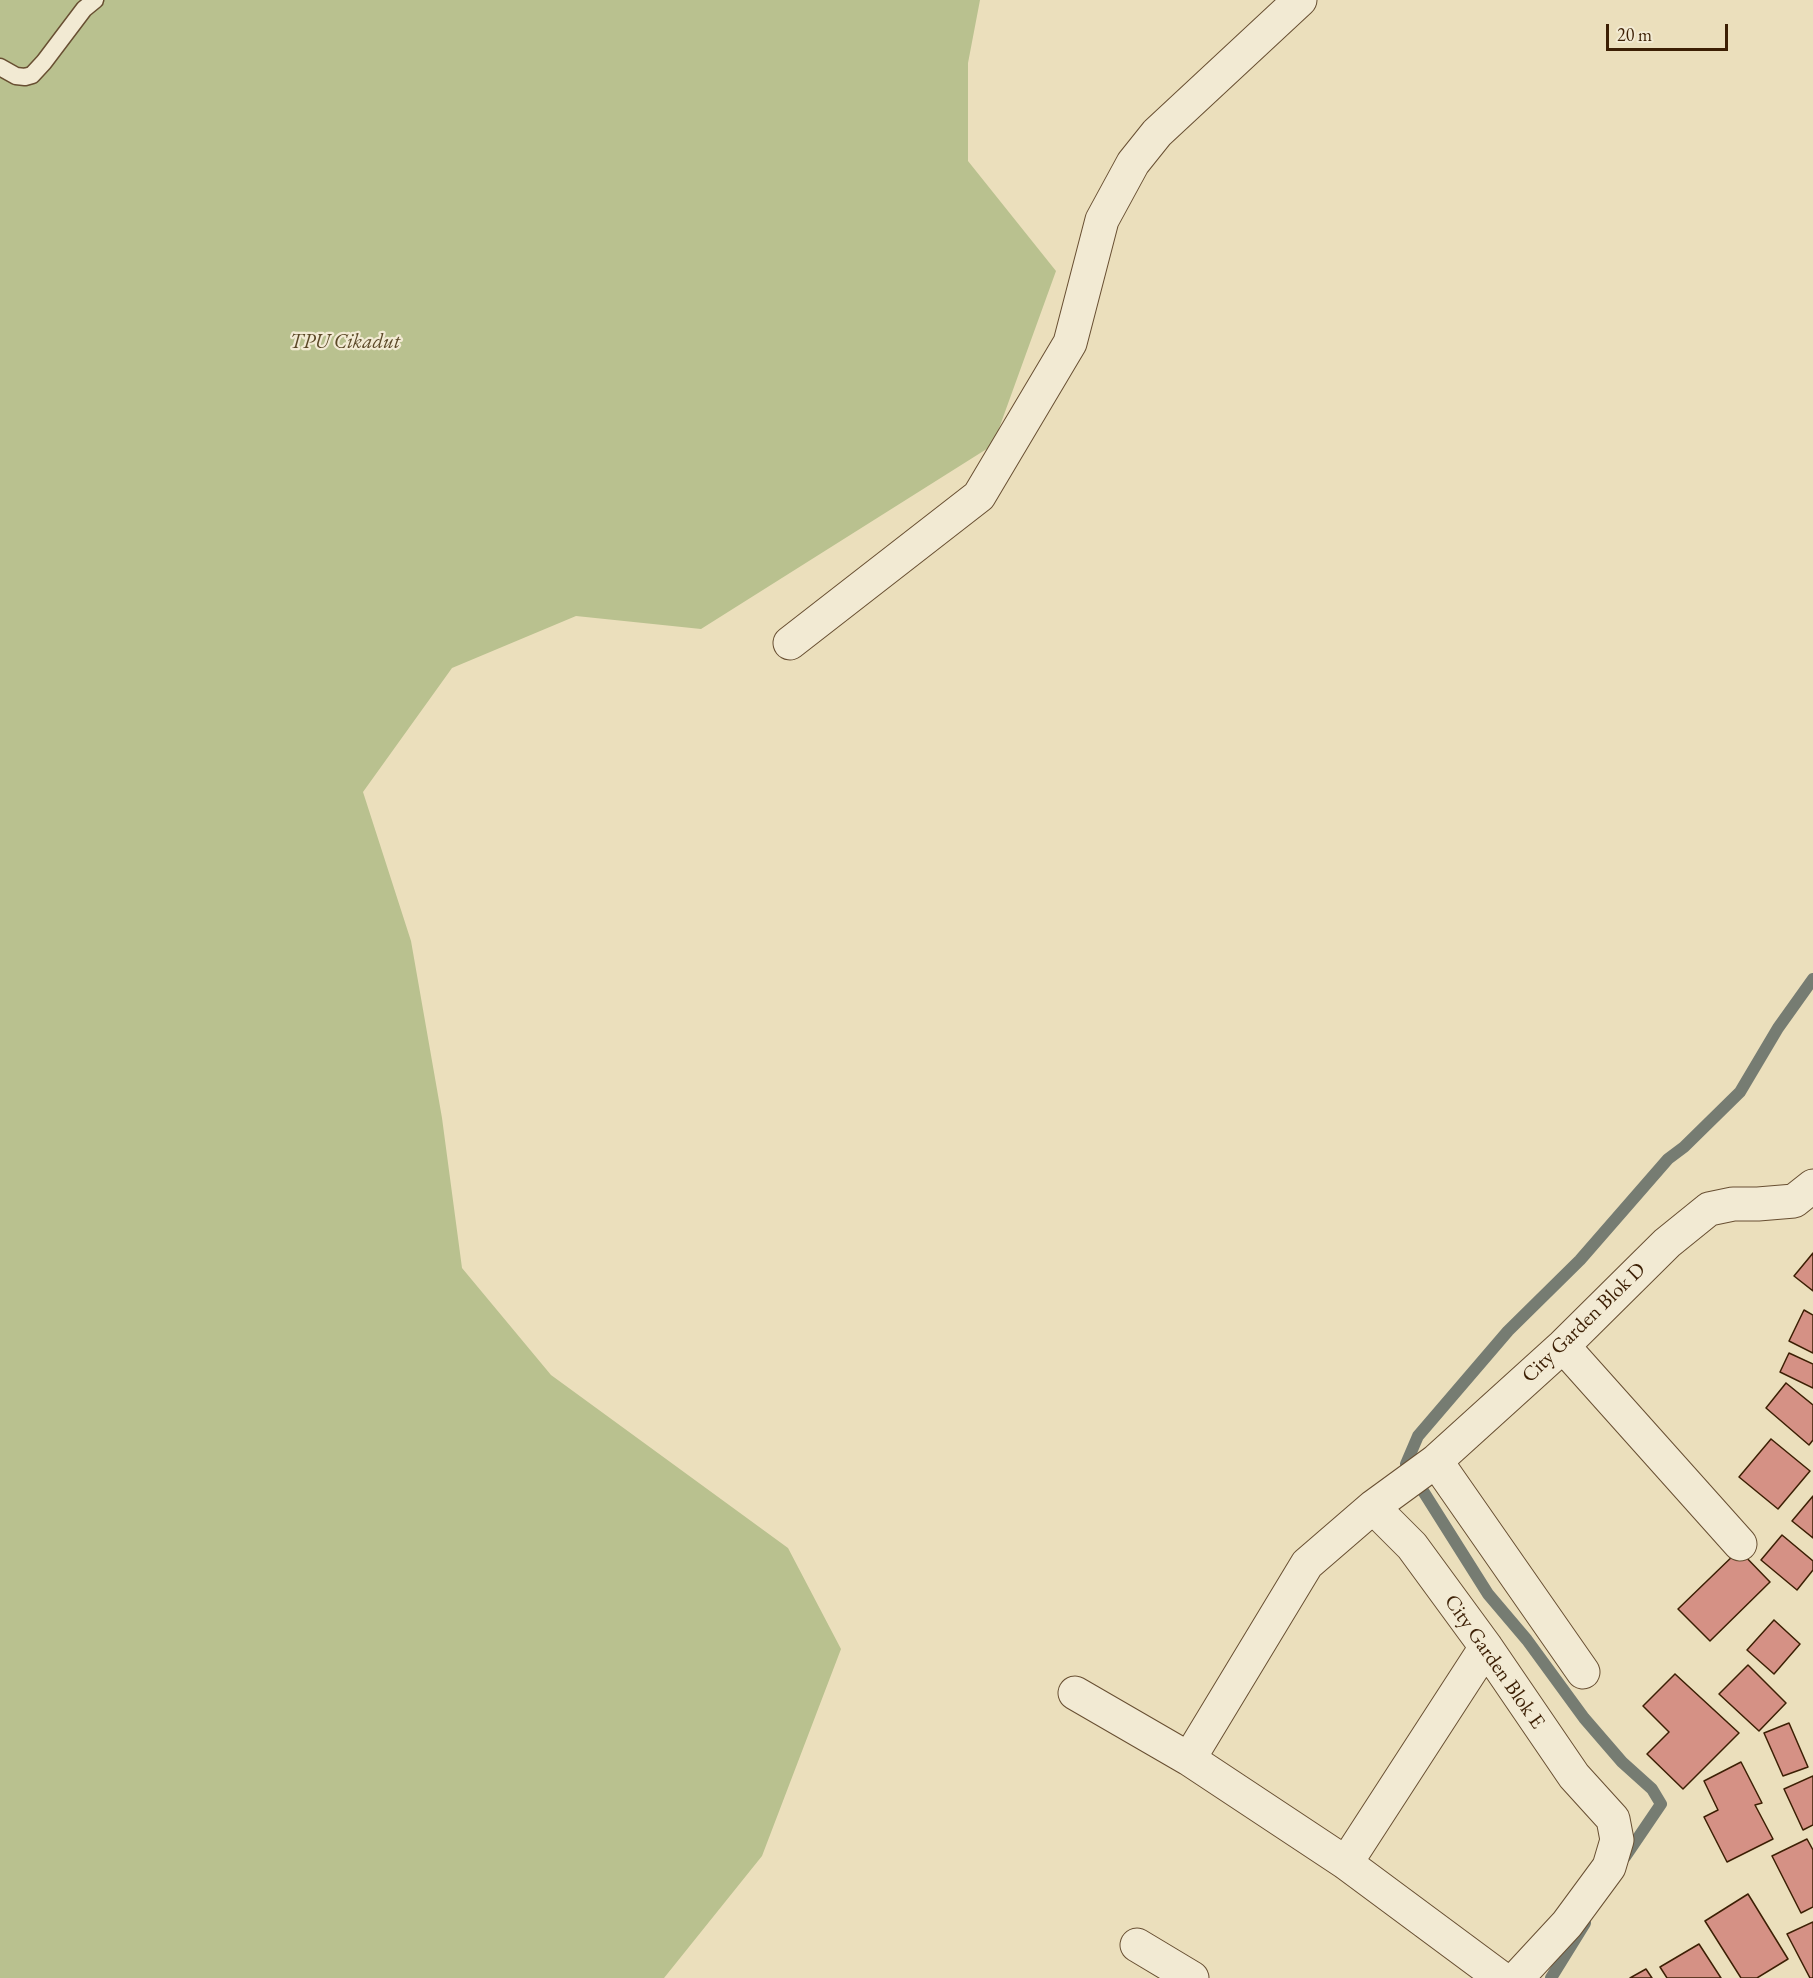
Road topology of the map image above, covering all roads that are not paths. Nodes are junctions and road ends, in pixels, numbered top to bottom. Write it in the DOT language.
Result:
graph roads {
  1 [pos="95,0"];
  2 [pos="1300,0"];
  3 [pos="0,67"];
  4 [pos="790,643"];
  5 [pos="1813,1186"];
  6 [pos="1563,1346"];
  7 [pos="1436,1461"];
  8 [pos="1373,1507"];
  9 [pos="1740,1544"];
  10 [pos="1486,1647"];
  11 [pos="1583,1672"];
  12 [pos="1075,1693"];
  13 [pos="1189,1760"];
  14 [pos="1346,1863"];
  15 [pos="1137,1945"];
  16 [pos="1192,1978"];
  17 [pos="1501,1978"];
  18 [pos="1517,1978"];
  1 -- 3 [label="lane"];
  2 -- 4 [label="street"];
  5 -- 6 [label="street, City Garden Blok D"];
  6 -- 7 [label="street, City Garden Blok D"];
  6 -- 9 [label="street"];
  7 -- 8 [label="street, City Garden Blok D"];
  7 -- 11 [label="street"];
  8 -- 10 [label="street, City Garden Blok E"];
  8 -- 13 [label="street, City Garden Blok D"];
  10 -- 14 [label="street"];
  10 -- 18 [label="street, City Garden Blok E"];
  12 -- 13 [label="street"];
  13 -- 14 [label="street"];
  14 -- 17 [label="street"];
  15 -- 16 [label="street"];
}
